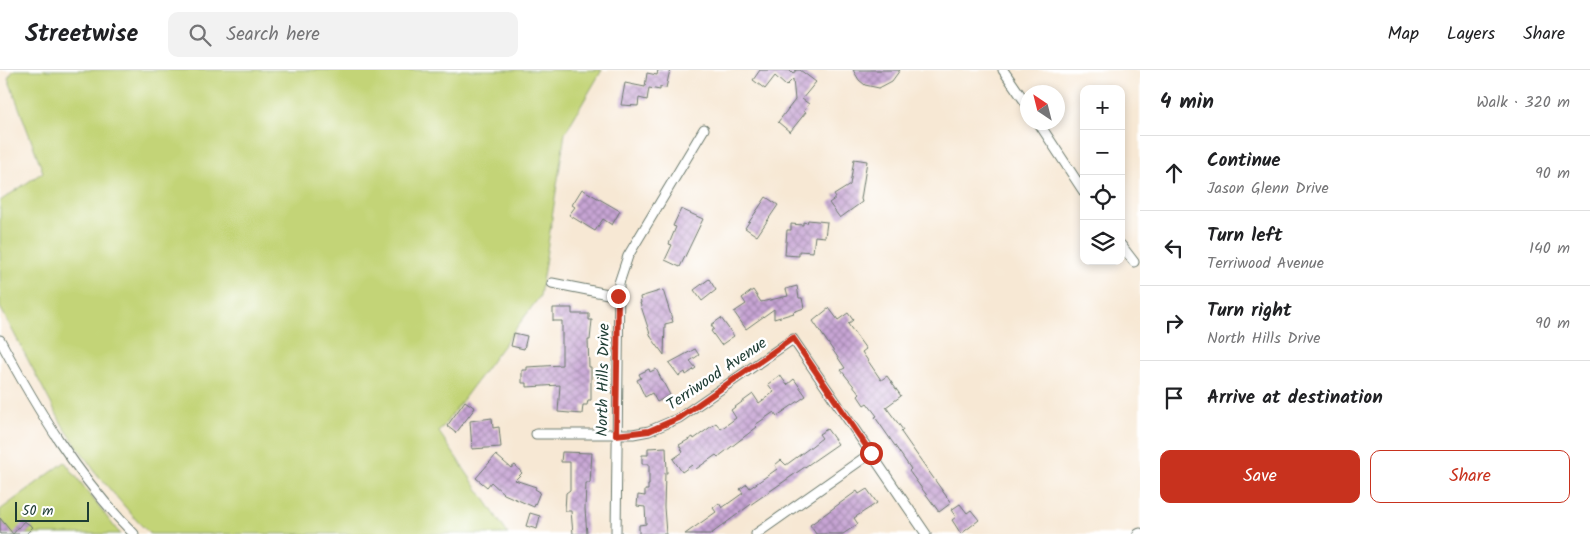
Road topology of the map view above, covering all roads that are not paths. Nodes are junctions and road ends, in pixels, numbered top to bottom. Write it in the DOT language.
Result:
graph roads {
  1 [pos="1003,70"];
  2 [pos="1020,94"];
  3 [pos="704,129"];
  4 [pos="1043,130"];
  5 [pos="1080,186"];
  6 [pos="1125,250"];
  7 [pos="1134,262"];
  8 [pos="552,283"];
  9 [pos="618,296"];
  10 [pos="0,340"];
  11 [pos="536,434"];
  12 [pos="616,435"];
  13 [pos="871,453"];
  14 [pos="134,534"];
  15 [pos="616,534"];
  16 [pos="756,534"];
  17 [pos="926,534"];
  1 -- 2 [label="street"];
  3 -- 9 [label="street, North Hills Drive"];
  4 -- 5 [label="street"];
  6 -- 7 [label="street"];
  8 -- 9 [label="street"];
  9 -- 12 [label="street, North Hills Drive"];
  10 -- 14 [label="street"];
  11 -- 12 [label="street, Terriwood Avenue"];
  12 -- 13 [label="street, Terriwood Avenue"];
  12 -- 15 [label="street, North Hills Drive"];
  13 -- 16 [label="street"];
  13 -- 17 [label="street"];
}
